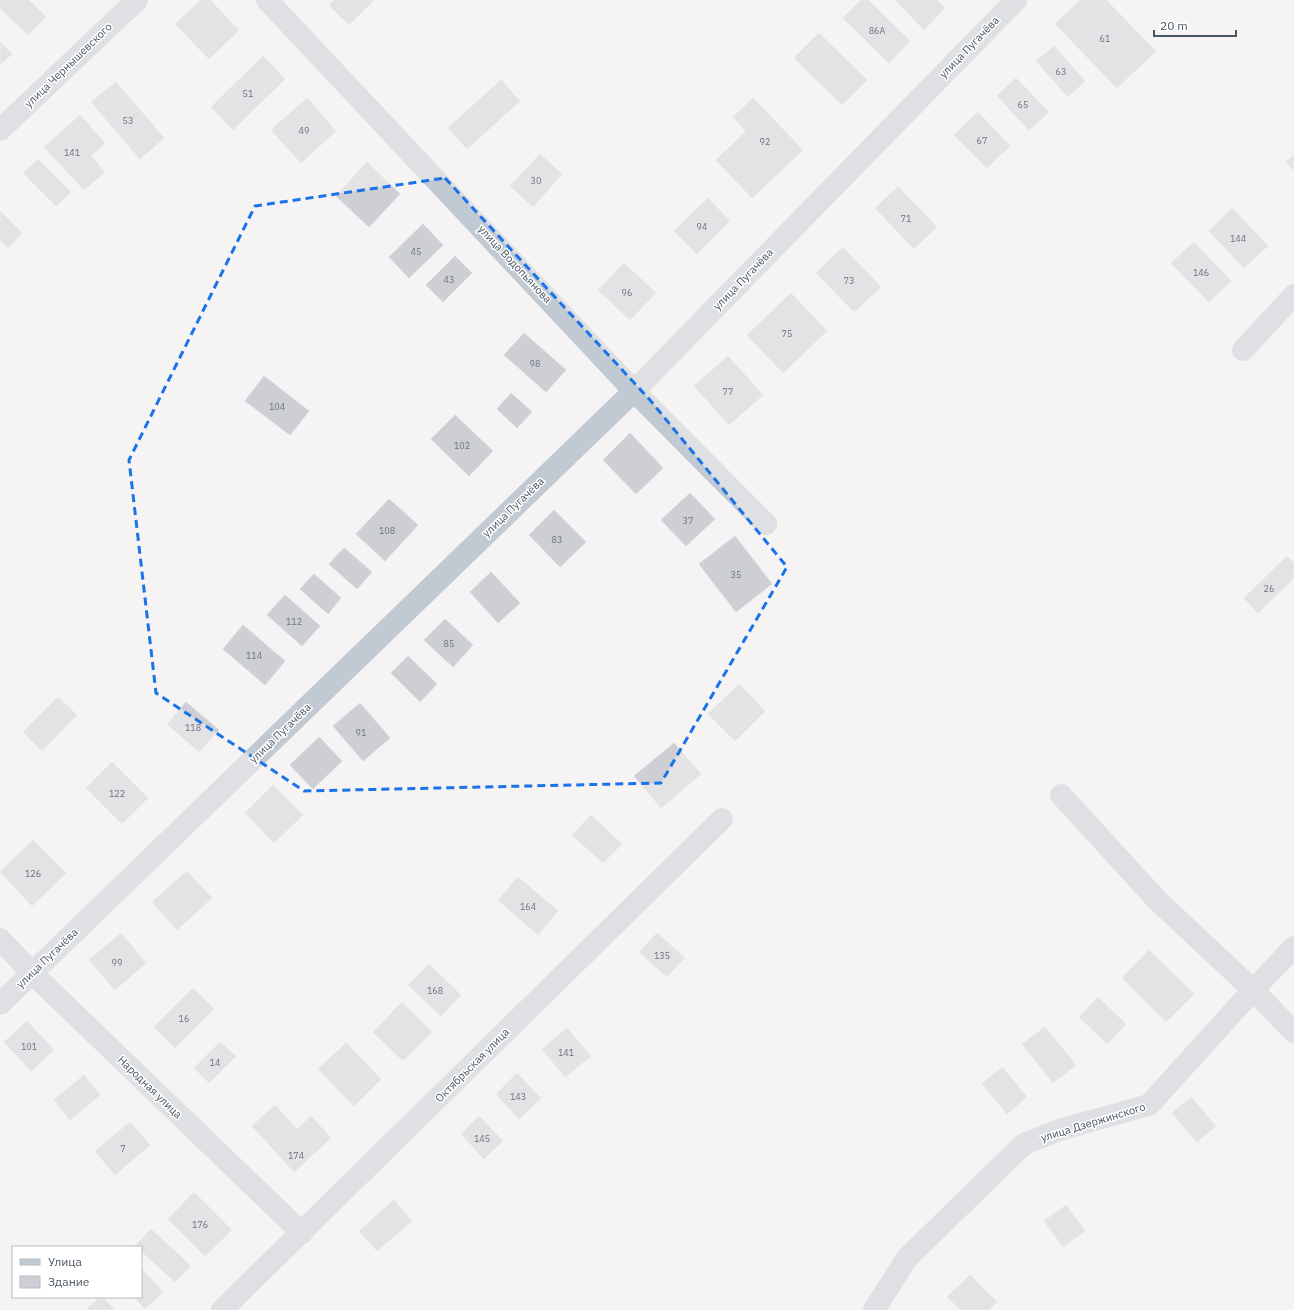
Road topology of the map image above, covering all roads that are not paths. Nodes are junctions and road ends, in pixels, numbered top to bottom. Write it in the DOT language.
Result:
graph roads {
  1 [pos="137,0"];
  2 [pos="268,0"];
  3 [pos="1016,0"];
  4 [pos="0,130"];
  5 [pos="1294,295"];
  6 [pos="1243,350"];
  7 [pos="634,390"];
  8 [pos="766,524"];
  9 [pos="1061,795"];
  10 [pos="722,819"];
  11 [pos="0,939"];
  12 [pos="1294,947"];
  13 [pos="32,973"];
  14 [pos="1253,990"];
  15 [pos="0,1004"];
  16 [pos="1294,1032"];
  17 [pos="302,1233"];
  18 [pos="222,1310"];
  19 [pos="874,1310"];
  1 -- 4 [label="street, улица Чернышевского"];
  2 -- 7 [label="street, улица Водопьянова"];
  3 -- 7 [label="street, улица Пугачёва"];
  5 -- 6 [label="street"];
  7 -- 8 [label="street, улица Водопьянова"];
  7 -- 13 [label="street, улица Пугачёва"];
  9 -- 14 [label="street"];
  10 -- 17 [label="street, Октябрьская улица"];
  11 -- 13 [label="street, Народная улица"];
  12 -- 14 [label="street, улица Дзержинского"];
  13 -- 15 [label="street, улица Пугачёва"];
  13 -- 17 [label="street, Народная улица"];
  14 -- 16 [label="street"];
  14 -- 19 [label="street, улица Дзержинского"];
  17 -- 18 [label="street, Октябрьская улица"];
}
